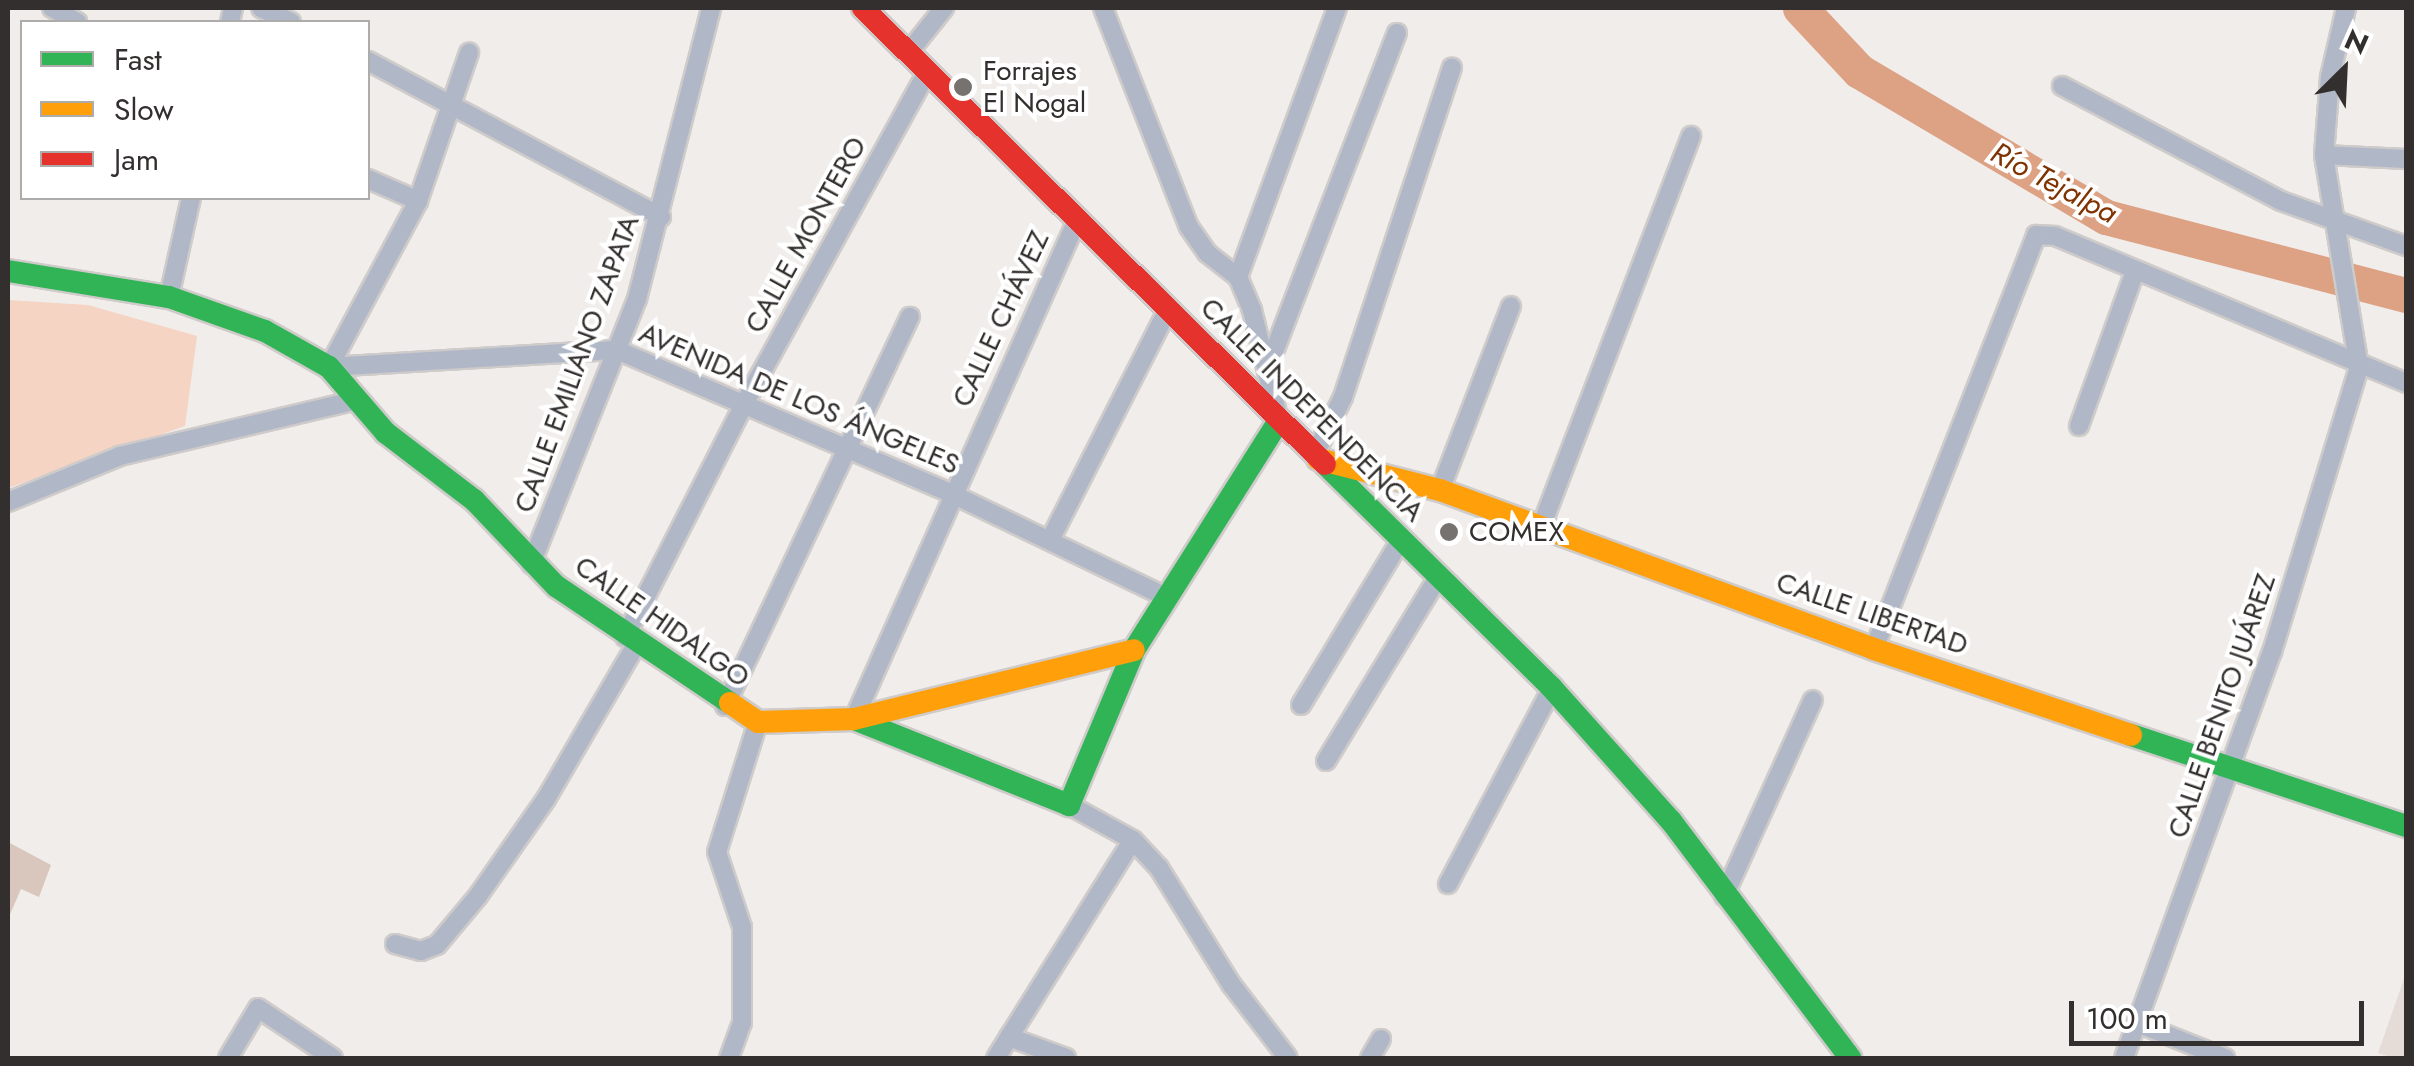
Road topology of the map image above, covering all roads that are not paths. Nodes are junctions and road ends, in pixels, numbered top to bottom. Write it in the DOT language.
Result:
graph roads {
  1 [pos="260,8"];
  2 [pos="711,8"];
  3 [pos="863,8"];
  4 [pos="944,8"];
  5 [pos="1103,8"];
  6 [pos="1337,8"];
  7 [pos="2346,8"];
  8 [pos="286,20"];
  9 [pos="1397,33"];
  10 [pos="908,52"];
  11 [pos="469,53"];
  12 [pos="370,62"];
  13 [pos="1452,68"];
  14 [pos="926,74"];
  15 [pos="2062,86"];
  16 [pos="453,104"];
  17 [pos="1691,136"];
  18 [pos="2324,156"];
  19 [pos="2406,158"];
  20 [pos="370,180"];
  21 [pos="191,200"];
  22 [pos="418,201"];
  23 [pos="661,217"];
  24 [pos="1078,218"];
  25 [pos="2334,220"];
  26 [pos="2406,246"];
  27 [pos="8,271"];
  28 [pos="2135,271"];
  29 [pos="1238,277"];
  30 [pos="169,297"];
  31 [pos="1512,306"];
  32 [pos="1168,310"];
  33 [pos="910,317"];
  34 [pos="617,350"];
  35 [pos="329,367"];
  36 [pos="2359,367"];
  37 [pos="1268,368"];
  38 [pos="2406,383"];
  39 [pos="353,401"];
  40 [pos="744,404"];
  41 [pos="1279,421"];
  42 [pos="2078,426"];
  43 [pos="849,452"];
  44 [pos="1316,458"];
  45 [pos="1440,490"];
  46 [pos="950,494"];
  47 [pos="8,502"];
  48 [pos="1541,527"];
  49 [pos="1050,540"];
  50 [pos="1401,540"];
  51 [pos="532,564"];
  52 [pos="1439,576"];
  53 [pos="1166,598"];
  54 [pos="631,641"];
  55 [pos="1874,649"];
  56 [pos="1134,650"];
  57 [pos="1552,688"];
  58 [pos="1813,700"];
  59 [pos="1300,705"];
  60 [pos="726,706"];
  61 [pos="854,719"];
  62 [pos="758,722"];
  63 [pos="1326,761"];
  64 [pos="2230,769"];
  65 [pos="1068,804"];
  66 [pos="2406,826"];
  67 [pos="1133,840"];
  68 [pos="1448,884"];
  69 [pos="1724,896"];
  70 [pos="395,944"];
  71 [pos="2137,1023"];
  72 [pos="1009,1038"];
  73 [pos="1381,1038"];
  74 [pos="1844,1056"];
  75 [pos="228,1058"];
  76 [pos="333,1058"];
  77 [pos="729,1058"];
  78 [pos="996,1058"];
  79 [pos="1066,1058"];
  80 [pos="1288,1058"];
  81 [pos="1370,1058"];
  82 [pos="2124,1058"];
  83 [pos="2224,1058"];
  1 -- 8 [label="street"];
  2 -- 23 [label="street, CALLE EMILIANO ZAPATA"];
  3 -- 10 [label="main road, CALLE INDEPENDENCIA"];
  4 -- 10 [label="street"];
  5 -- 29 [label="street"];
  6 -- 29 [label="street"];
  7 -- 18 [label="street"];
  9 -- 37 [label="street"];
  10 -- 14 [label="main road, CALLE INDEPENDENCIA"];
  11 -- 16 [label="street"];
  12 -- 16 [label="street"];
  13 -- 44 [label="street"];
  14 -- 24 [label="main road, CALLE INDEPENDENCIA"];
  14 -- 40 [label="street, CALLE MONTERO"];
  15 -- 25 [label="street"];
  16 -- 22 [label="street"];
  16 -- 23 [label="street"];
  17 -- 48 [label="street"];
  18 -- 19 [label="street"];
  18 -- 25 [label="street"];
  20 -- 22 [label="street"];
  21 -- 30 [label="street"];
  22 -- 35 [label="street"];
  23 -- 34 [label="street, CALLE EMILIANO ZAPATA"];
  24 -- 32 [label="main road, CALLE INDEPENDENCIA"];
  24 -- 46 [label="street, CALLE CHÁVEZ"];
  25 -- 26 [label="street"];
  25 -- 36 [label="street"];
  27 -- 30 [label="main road"];
  28 -- 36 [label="street"];
  28 -- 42 [label="street"];
  28 -- 55 [label="street"];
  29 -- 37 [label="street"];
  30 -- 35 [label="main road"];
  31 -- 45 [label="street"];
  32 -- 41 [label="main road, CALLE INDEPENDENCIA"];
  32 -- 49 [label="street"];
  33 -- 43 [label="street"];
  34 -- 35 [label="street, AVENIDA DE LOS ÁNGELES"];
  34 -- 40 [label="street, AVENIDA DE LOS ÁNGELES"];
  34 -- 51 [label="street, CALLE EMILIANO ZAPATA"];
  35 -- 39 [label="main road, CALLE HIDALGO"];
  36 -- 38 [label="street"];
  36 -- 64 [label="street, CALLE BENITO JUÁREZ"];
  37 -- 41 [label="street"];
  39 -- 47 [label="street"];
  39 -- 51 [label="main road, CALLE HIDALGO"];
  40 -- 43 [label="street, AVENIDA DE LOS ÁNGELES"];
  40 -- 54 [label="street, CALLE MONTERO"];
  41 -- 44 [label="main road, CALLE INDEPENDENCIA"];
  41 -- 53 [label="main road"];
  43 -- 46 [label="street, AVENIDA DE LOS ÁNGELES"];
  43 -- 60 [label="street"];
  44 -- 45 [label="main road, CALLE LIBERTAD"];
  44 -- 50 [label="main road, CALLE INDEPENDENCIA"];
  45 -- 48 [label="main road, CALLE LIBERTAD"];
  46 -- 49 [label="street, AVENIDA DE LOS ÁNGELES"];
  46 -- 61 [label="street, CALLE CHÁVEZ"];
  48 -- 55 [label="main road, CALLE LIBERTAD"];
  49 -- 53 [label="street, AVENIDA DE LOS ÁNGELES"];
  50 -- 52 [label="main road, CALLE INDEPENDENCIA"];
  50 -- 59 [label="street"];
  51 -- 54 [label="main road, CALLE HIDALGO"];
  52 -- 57 [label="main road, CALLE INDEPENDENCIA"];
  52 -- 63 [label="street"];
  53 -- 56 [label="main road"];
  54 -- 60 [label="main road, CALLE HIDALGO"];
  54 -- 70 [label="street, CALLE MONTERO"];
  55 -- 64 [label="main road, CALLE LIBERTAD"];
  56 -- 61 [label="main road"];
  56 -- 65 [label="main road"];
  57 -- 68 [label="street"];
  57 -- 69 [label="main road, CALLE INDEPENDENCIA"];
  58 -- 69 [label="street"];
  60 -- 62 [label="main road, CALLE HIDALGO"];
  61 -- 62 [label="main road, CALLE HIDALGO"];
  61 -- 65 [label="main road, CALLE HIDALGO"];
  62 -- 77 [label="street"];
  64 -- 66 [label="main road, CALLE LIBERTAD"];
  64 -- 71 [label="street, CALLE BENITO JUÁREZ"];
  65 -- 67 [label="street, CALLE HIDALGO"];
  67 -- 72 [label="street"];
  67 -- 80 [label="street, CALLE HIDALGO"];
  69 -- 74 [label="main road, CALLE INDEPENDENCIA"];
  71 -- 82 [label="street, CALLE BENITO JUÁREZ"];
  71 -- 83 [label="street"];
  72 -- 78 [label="street"];
  72 -- 79 [label="street"];
  73 -- 81 [label="street"];
  75 -- 76 [label="street"];
}
